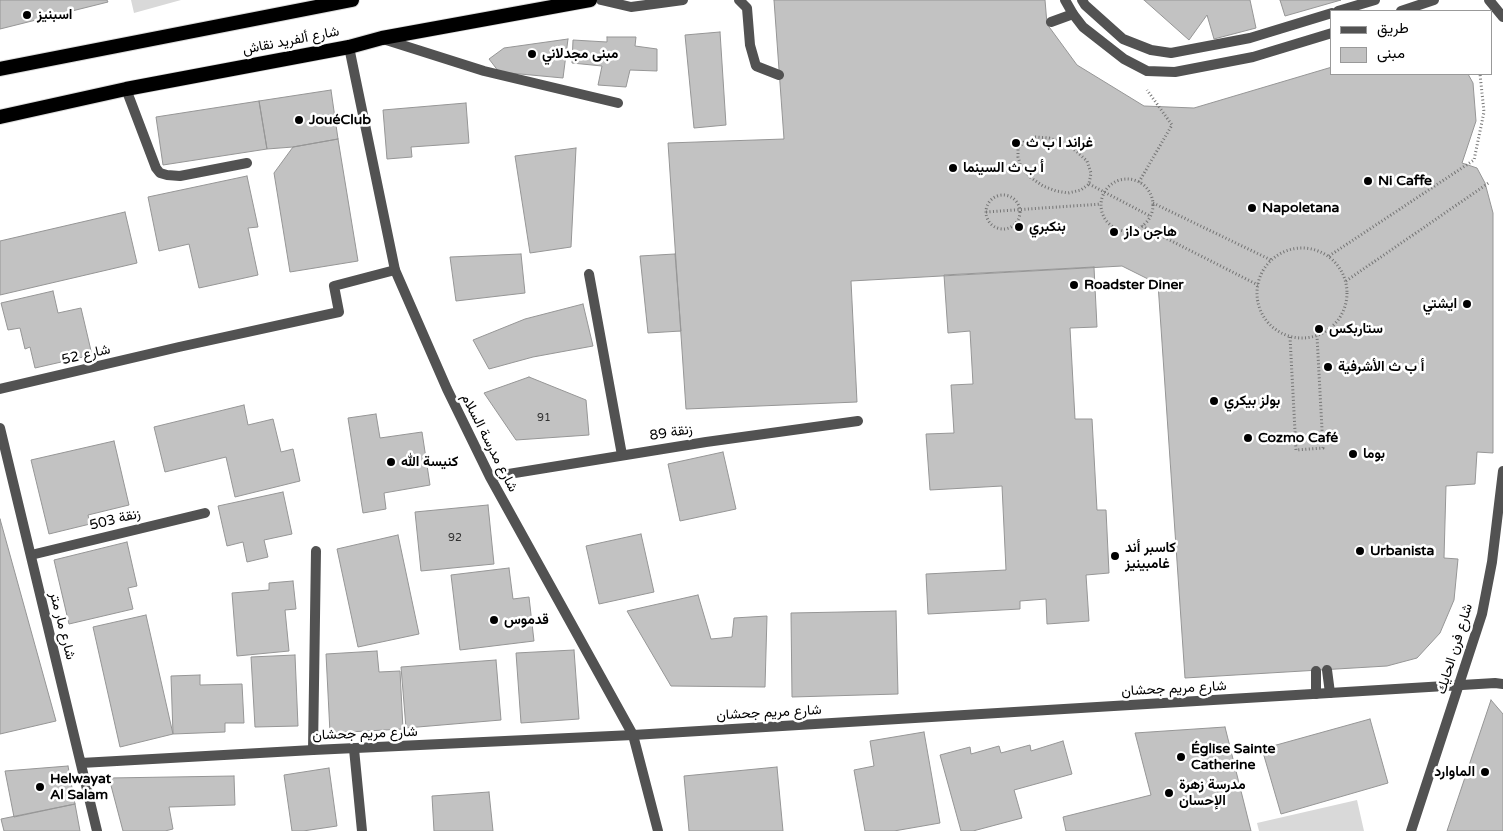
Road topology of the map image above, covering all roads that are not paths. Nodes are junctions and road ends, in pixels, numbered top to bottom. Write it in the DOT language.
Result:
graph roads {
  1 [pos="352,0"];
  2 [pos="590,0"];
  3 [pos="601,0"];
  4 [pos="683,0"];
  5 [pos="739,0"];
  6 [pos="1065,0"];
  7 [pos="1082,0"];
  8 [pos="1375,0"];
  9 [pos="1434,0"];
  10 [pos="1488,0"];
  11 [pos="1341,10"];
  12 [pos="1404,10"];
  13 [pos="1073,14"];
  14 [pos="1330,14"];
  15 [pos="1503,16"];
  16 [pos="1051,22"];
  17 [pos="1330,34"];
  18 [pos="382,38"];
  19 [pos="349,47"];
  20 [pos="0,69"];
  21 [pos="779,75"];
  22 [pos="126,89"];
  23 [pos="618,103"];
  24 [pos="0,117"];
  25 [pos="247,163"];
  26 [pos="395,270"];
  27 [pos="589,274"];
  28 [pos="0,389"];
  29 [pos="858,421"];
  30 [pos="0,428"];
  31 [pos="3,455"];
  32 [pos="622,455"];
  33 [pos="1503,471"];
  34 [pos="490,477"];
  35 [pos="205,512"];
  36 [pos="316,551"];
  37 [pos="31,555"];
  38 [pos="1327,670"];
  39 [pos="1316,671"];
  40 [pos="1503,684"];
  41 [pos="1459,686"];
  42 [pos="1316,694"];
  43 [pos="1330,694"];
  44 [pos="633,735"];
  45 [pos="354,749"];
  46 [pos="312,750"];
  47 [pos="81,763"];
  48 [pos="97,831"];
  49 [pos="362,831"];
  50 [pos="658,831"];
  51 [pos="1411,831"];
  1 -- 20 [label="highway"];
  2 -- 18 [label="highway, شارع ألفريد نقاش"];
  3 -- 4 [label="street"];
  5 -- 21 [label="street"];
  6 -- 13 [label="street"];
  7 -- 14 [label="street"];
  8 -- 11 [label="street"];
  9 -- 12 [label="street"];
  10 -- 15 [label="street"];
  13 -- 16 [label="street"];
  13 -- 17 [label="street"];
  18 -- 19 [label="highway, شارع ألفريد نقاش"];
  18 -- 23 [label="street"];
  19 -- 22 [label="highway, شارع ألفريد نقاش"];
  19 -- 26 [label="street, شارع مدرسة السلام"];
  22 -- 24 [label="highway, شارع ألفريد نقاش"];
  22 -- 25 [label="street"];
  26 -- 28 [label="street, شارع 52"];
  26 -- 34 [label="street, شارع مدرسة السلام"];
  27 -- 32 [label="street"];
  29 -- 32 [label="street, زنقة 89"];
  30 -- 31 [label="street, شارع مار متر"];
  31 -- 37 [label="street, شارع مار متر"];
  32 -- 34 [label="street, زنقة 89"];
  33 -- 41 [label="street, شارع فرن الحايك"];
  34 -- 44 [label="street, شارع مدرسة السلام"];
  35 -- 37 [label="street, زنقة 503"];
  36 -- 46 [label="street"];
  37 -- 47 [label="street, شارع مار متر"];
  38 -- 43 [label="street"];
  39 -- 42 [label="street"];
  40 -- 41 [label="street, شارع مريم جحشان"];
  41 -- 43 [label="street, شارع مريم جحشان"];
  41 -- 51 [label="street, شارع فرن الحايك"];
  42 -- 43 [label="street, شارع مريم جحشان"];
  42 -- 44 [label="street, شارع مريم جحشان"];
  44 -- 45 [label="street, شارع مريم جحشان"];
  44 -- 50 [label="street, شارع مدرسة السلام"];
  45 -- 46 [label="street, شارع مريم جحشان"];
  45 -- 49 [label="street"];
  46 -- 47 [label="street, شارع مريم جحشان"];
  47 -- 48 [label="street, شارع مار متر"];
}
